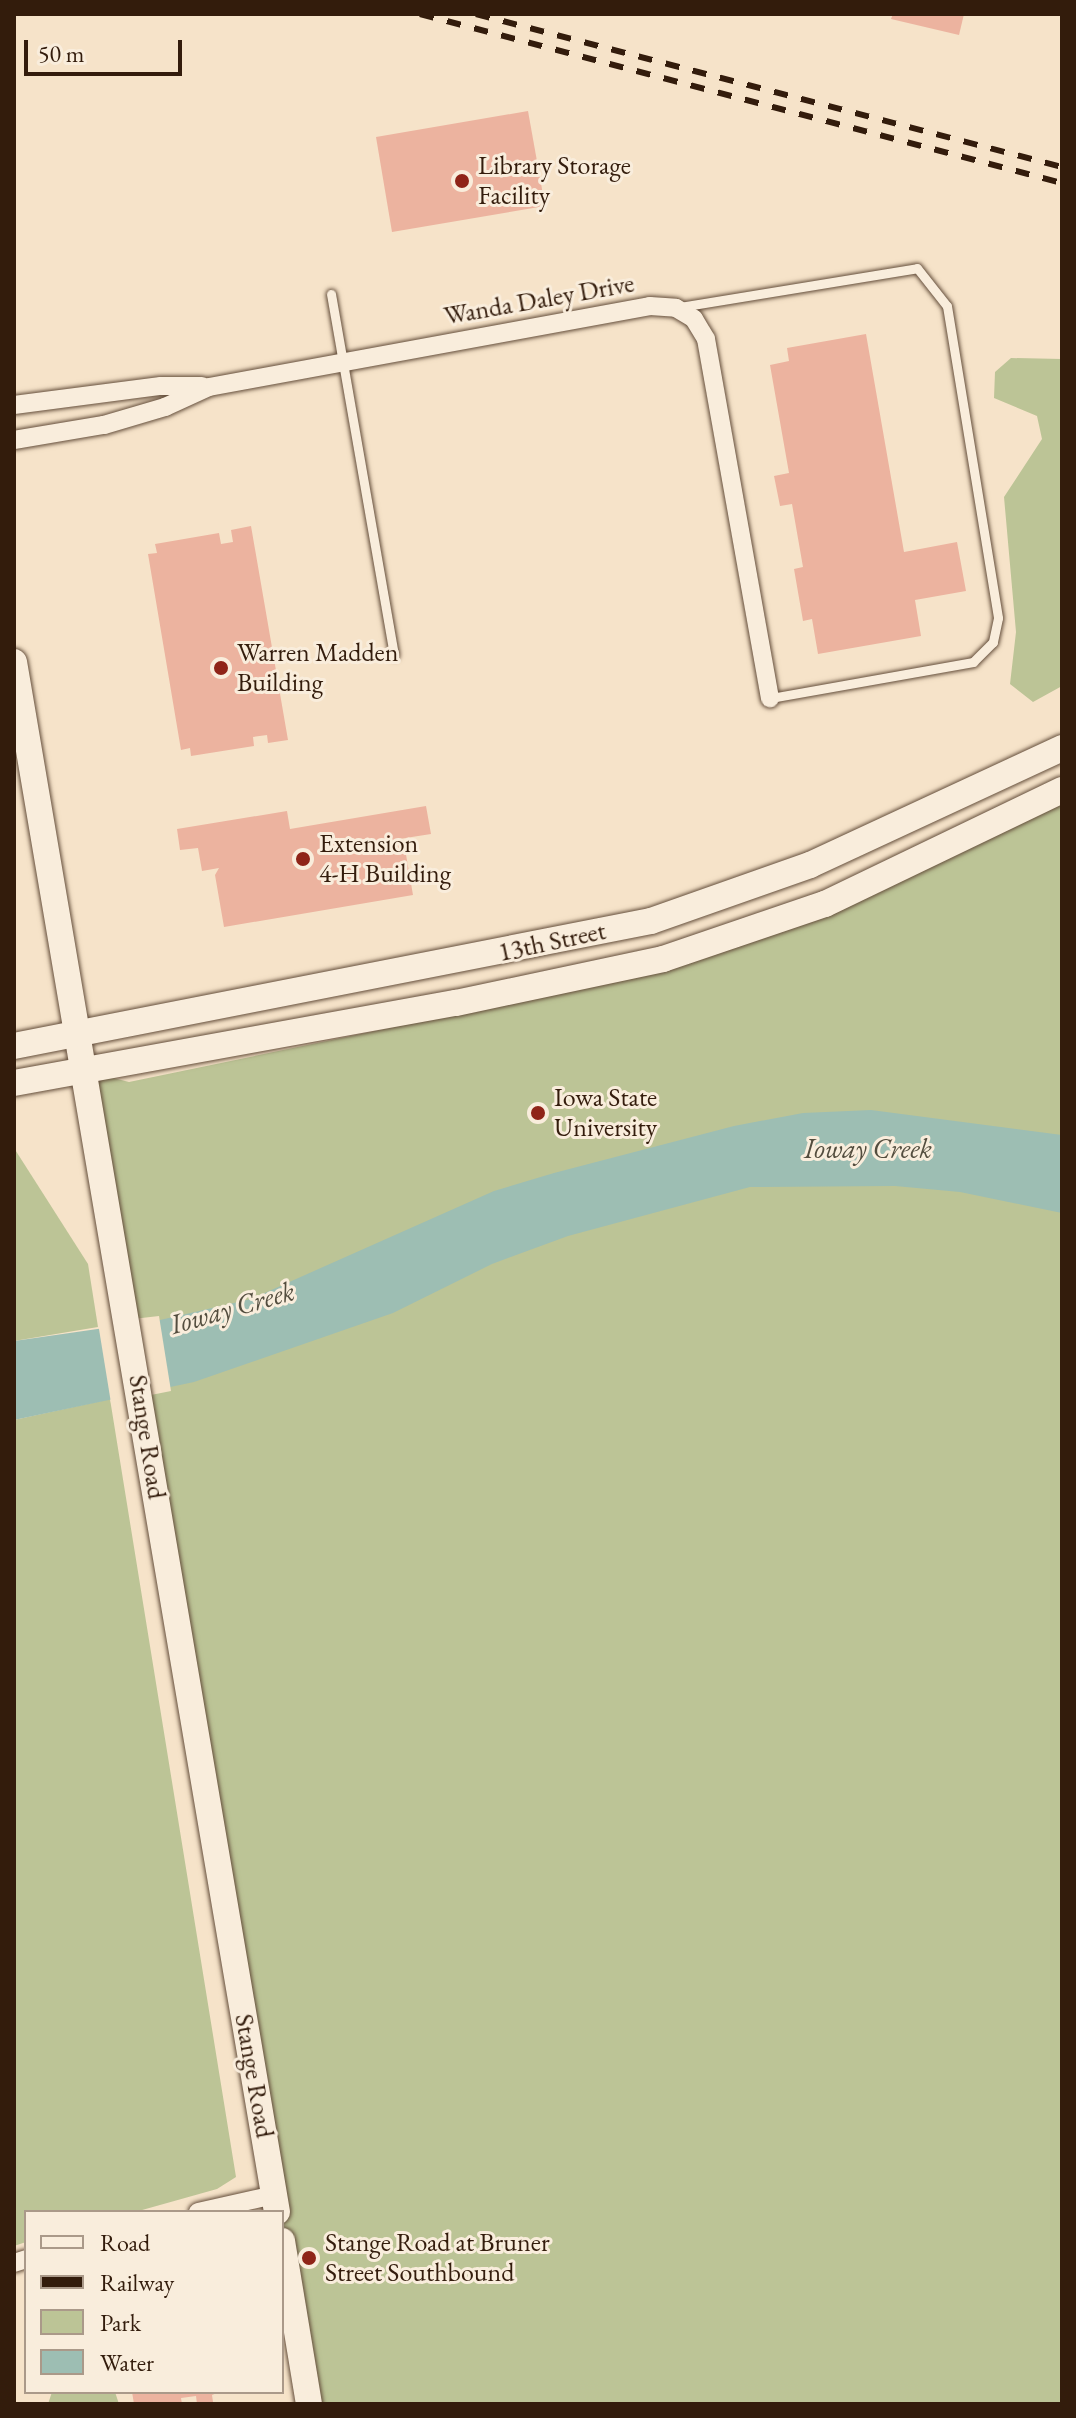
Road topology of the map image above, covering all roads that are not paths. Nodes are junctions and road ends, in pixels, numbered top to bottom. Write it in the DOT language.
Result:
graph roads {
  1 [pos="331,294"];
  2 [pos="676,308"];
  3 [pos="342,361"];
  4 [pos="209,387"];
  5 [pos="14,405"];
  6 [pos="14,440"];
  7 [pos="394,655"];
  8 [pos="14,662"];
  9 [pos="770,698"];
  10 [pos="1062,748"];
  11 [pos="1062,790"];
  12 [pos="81,1035"];
  13 [pos="14,1046"];
  14 [pos="86,1071"];
  15 [pos="14,1083"];
  16 [pos="276,2204"];
  17 [pos="218,2210"];
  18 [pos="284,2253"];
  19 [pos="309,2404"];
  1 -- 3 [label="lane"];
  2 -- 3 [label="street, Wanda Daley Drive"];
  2 -- 9 [label="street"];
  2 -- 9 [label="lane"];
  3 -- 4 [label="street, Wanda Daley Drive"];
  3 -- 7 [label="lane"];
  4 -- 5 [label="street"];
  4 -- 6 [label="street, Wanda Daley Drive"];
  8 -- 12 [label="main road, Stange Road"];
  10 -- 12 [label="main road, 13th Street"];
  11 -- 14 [label="main road, 13th Street"];
  12 -- 13 [label="main road, 13th Street"];
  12 -- 14 [label="main road, Stange Road"];
  14 -- 15 [label="main road, 13th Street"];
  14 -- 16 [label="main road, Stange Road"];
  16 -- 17 [label="street"];
  18 -- 19 [label="main road"];
}
